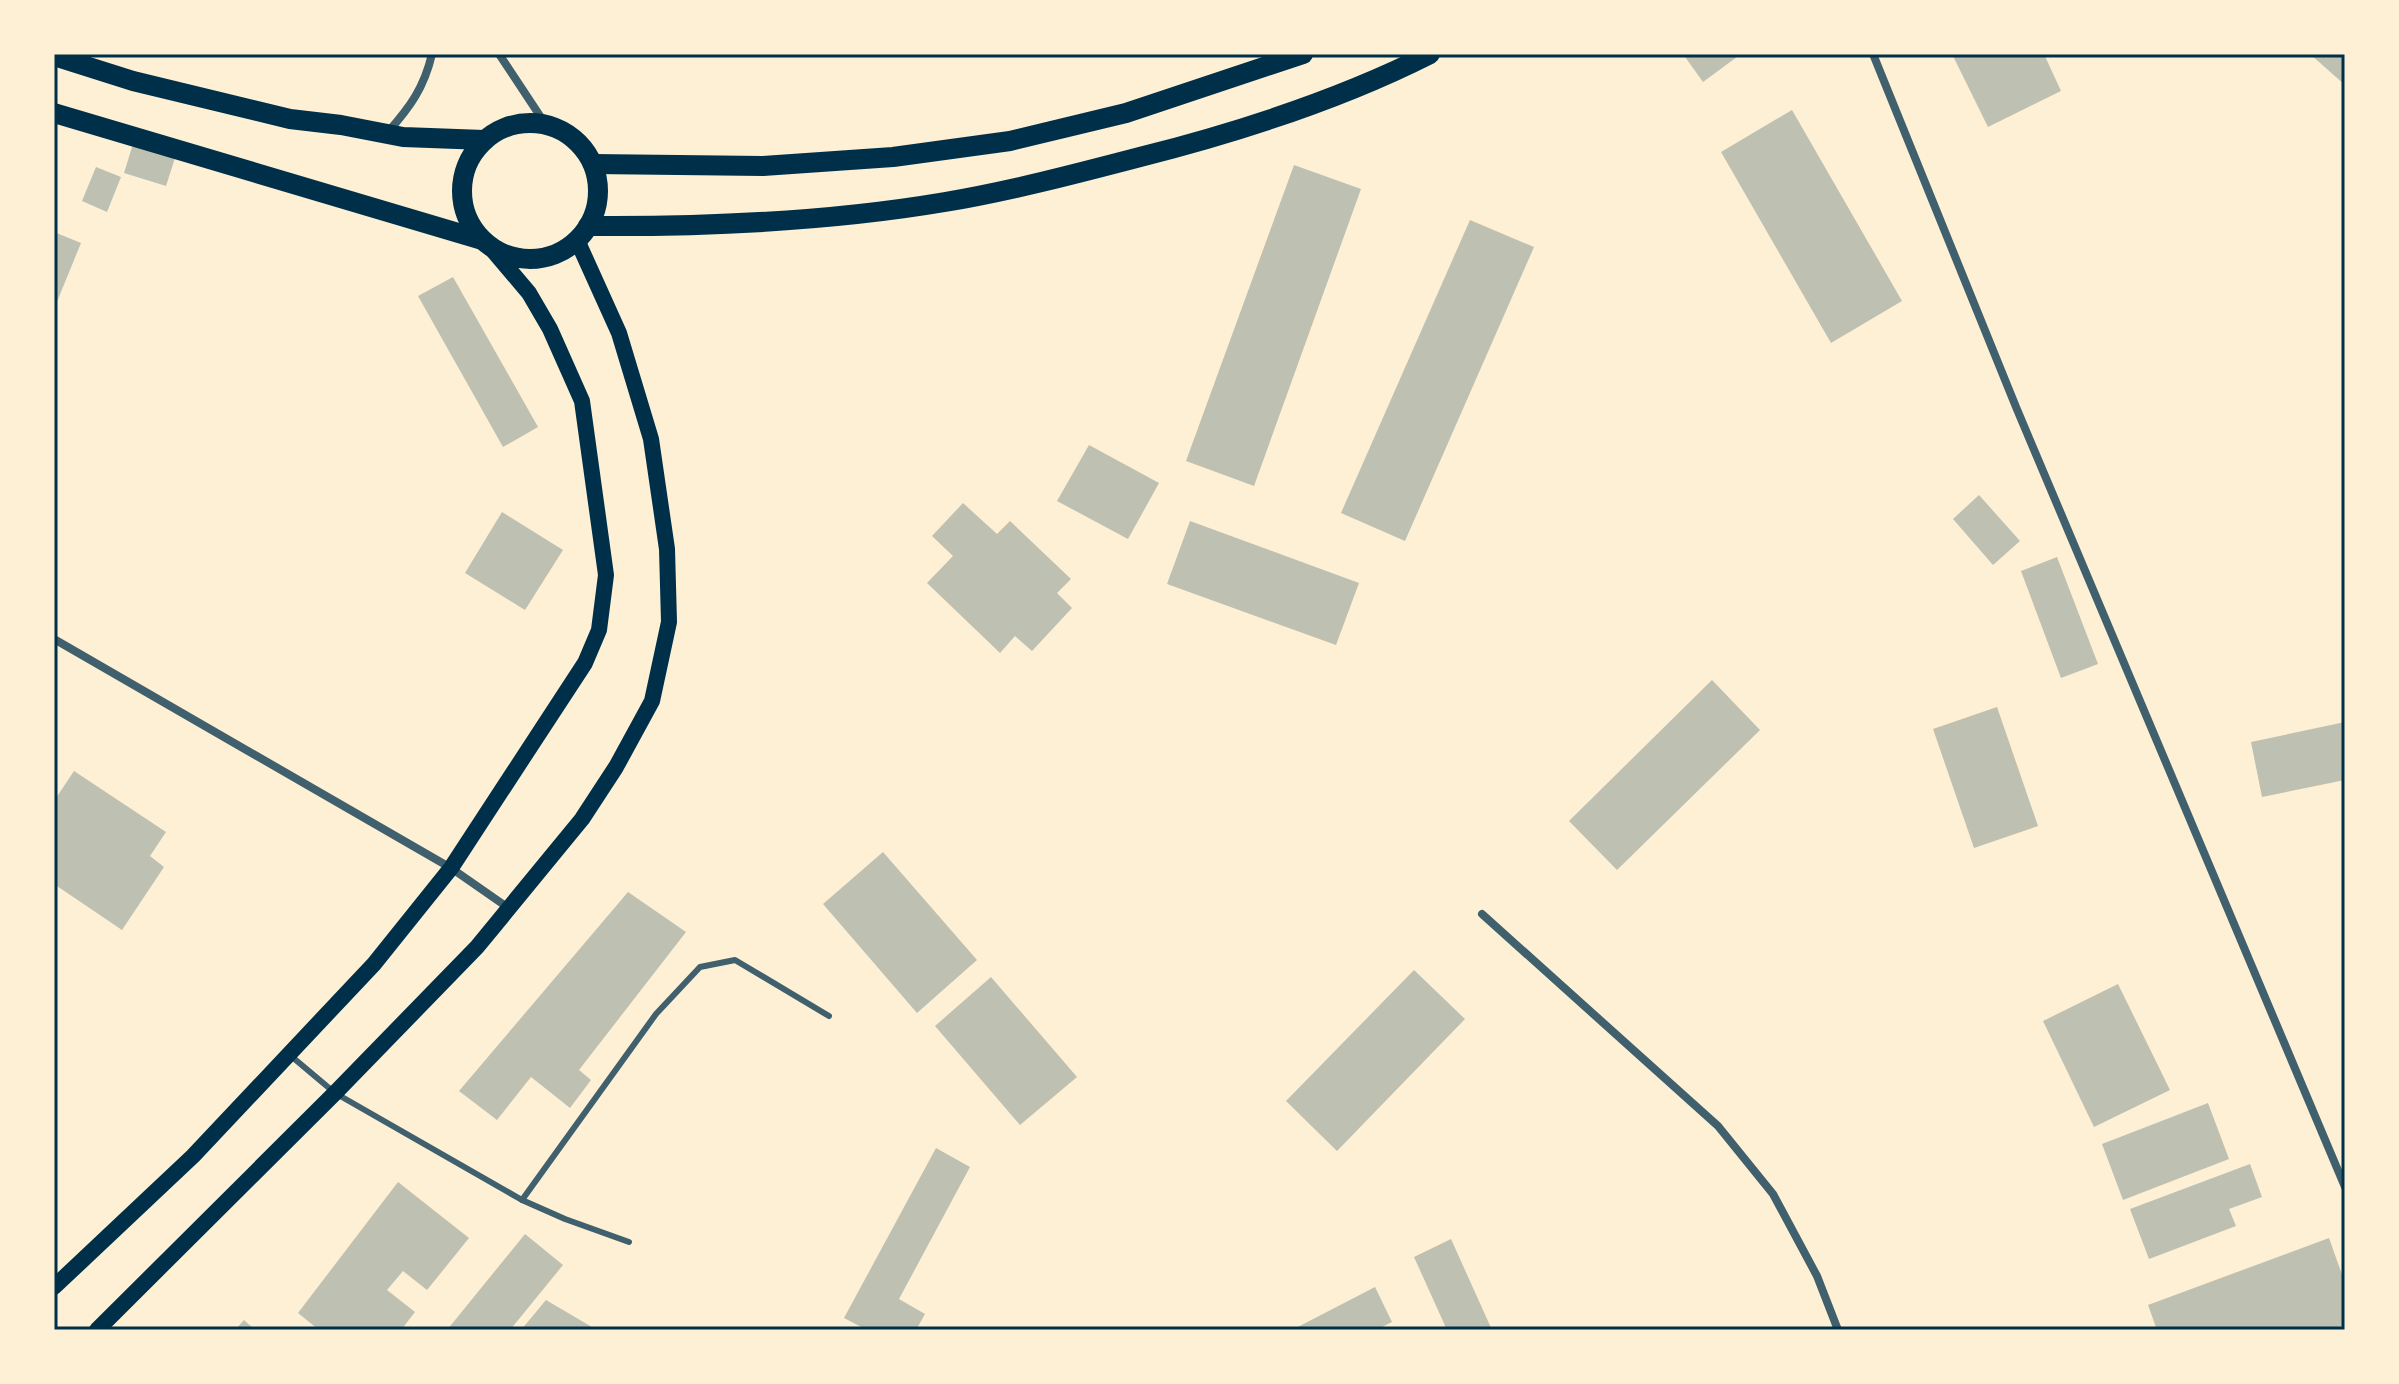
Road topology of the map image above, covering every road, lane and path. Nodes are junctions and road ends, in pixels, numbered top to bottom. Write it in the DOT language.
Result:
graph roads {
  1 [pos="432,54"];
  2 [pos="499,54"];
  3 [pos="1303,54"];
  4 [pos="1430,54"];
  5 [pos="1873,54"];
  6 [pos="54,56"];
  7 [pos="54,113"];
  8 [pos="546,125"];
  9 [pos="387,133"];
  10 [pos="484,140"];
  11 [pos="593,164"];
  12 [pos="582,233"];
  13 [pos="486,244"];
  14 [pos="54,639"];
  15 [pos="451,868"];
  16 [pos="510,909"];
  17 [pos="1482,914"];
  18 [pos="829,1016"];
  19 [pos="289,1054"];
  20 [pos="335,1093"];
  21 [pos="2345,1187"];
  22 [pos="522,1200"];
  23 [pos="629,1242"];
  24 [pos="54,1287"];
  25 [pos="97,1330"];
  26 [pos="1838,1330"];
  1 -- 9 [label="street"];
  2 -- 8 [label="street"];
  3 -- 11 [label="main road"];
  4 -- 12 [label="main road"];
  5 -- 21 [label="street"];
  6 -- 9 [label="main road"];
  7 -- 13 [label="main road"];
  8 -- 10 [label="main road"];
  8 -- 11 [label="main road"];
  9 -- 10 [label="main road"];
  10 -- 13 [label="main road"];
  11 -- 12 [label="main road"];
  12 -- 13 [label="main road"];
  12 -- 16 [label="main road"];
  13 -- 15 [label="main road"];
  14 -- 15 [label="street"];
  15 -- 16 [label="street"];
  15 -- 19 [label="main road"];
  16 -- 20 [label="main road"];
  17 -- 26 [label="street"];
  18 -- 22 [label="lane"];
  19 -- 20 [label="lane"];
  19 -- 24 [label="main road"];
  20 -- 22 [label="lane"];
  20 -- 25 [label="main road"];
  22 -- 23 [label="lane"];
}
